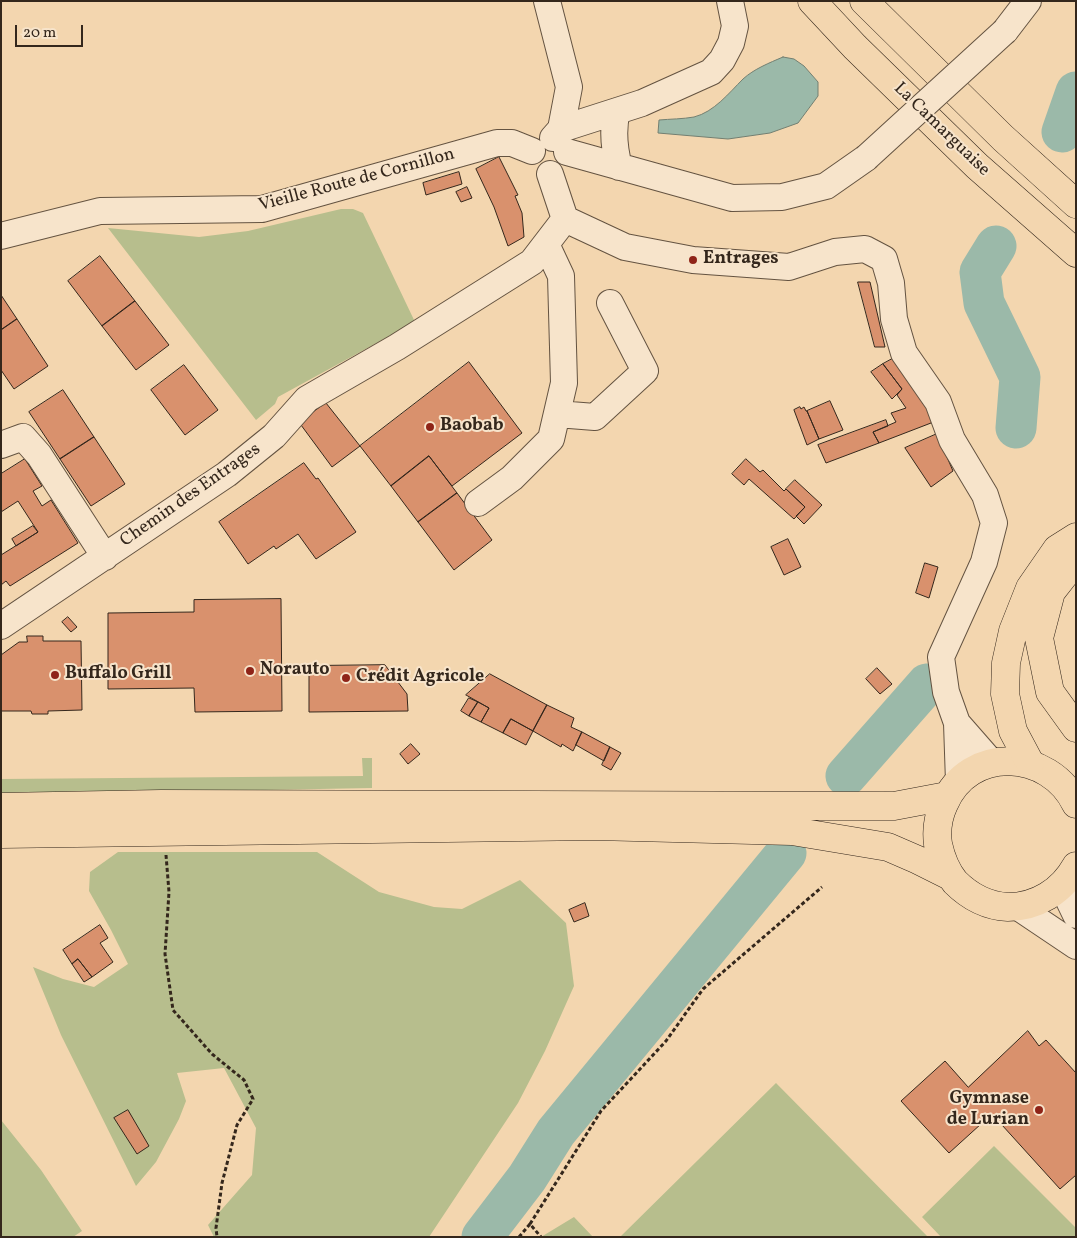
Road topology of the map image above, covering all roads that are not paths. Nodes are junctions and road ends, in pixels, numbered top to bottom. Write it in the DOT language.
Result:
graph roads {
  1 [pos="547,1"];
  2 [pos="730,1"];
  3 [pos="812,1"];
  4 [pos="864,1"];
  5 [pos="1028,1"];
  6 [pos="617,111"];
  7 [pos="553,143"];
  8 [pos="619,167"];
  9 [pos="1076,204"];
  10 [pos="565,219"];
  11 [pos="1,236"];
  12 [pos="546,244"];
  13 [pos="1076,253"];
  14 [pos="610,303"];
  15 [pos="557,414"];
  16 [pos="1,445"];
  17 [pos="478,503"];
  18 [pos="1076,537"];
  19 [pos="105,557"];
  20 [pos="1076,560"];
  21 [pos="1,626"];
  22 [pos="956,723"];
  23 [pos="1076,728"];
  24 [pos="992,763"];
  25 [pos="1030,764"];
  26 [pos="953,789"];
  27 [pos="1074,796"];
  28 [pos="1,807"];
  29 [pos="1,834"];
  30 [pos="950,876"];
  31 [pos="1069,876"];
  32 [pos="1018,907"];
  33 [pos="1076,915"];
  34 [pos="1076,946"];
  1 -- 7 [label="street"];
  2 -- 6 [label="street"];
  3 -- 13 [label="main road, La Camarguaise"];
  4 -- 9 [label="main road"];
  5 -- 8 [label="street, Vieille Route de Cornillon, bridge"];
  6 -- 7 [label="street"];
  6 -- 8 [label="street"];
  7 -- 8 [label="street, Vieille Route de Cornillon"];
  7 -- 10 [label="street"];
  7 -- 11 [label="street, Vieille Route de Cornillon"];
  10 -- 12 [label="street, Chemin des Entrages"];
  10 -- 22 [label="street"];
  12 -- 15 [label="street"];
  12 -- 19 [label="street, Chemin des Entrages"];
  14 -- 15 [label="street"];
  15 -- 17 [label="street"];
  16 -- 19 [label="street"];
  18 -- 25 [label="main road"];
  19 -- 21 [label="street, Chemin des Entrages"];
  20 -- 23 [label="main road"];
  22 -- 24 [label="street"];
  22 -- 26 [label="street"];
  24 -- 25 [label="main road"];
  24 -- 26 [label="main road"];
  25 -- 27 [label="main road"];
  26 -- 28 [label="main road"];
  26 -- 30 [label="main road"];
  29 -- 30 [label="main road"];
  30 -- 32 [label="main road"];
  31 -- 32 [label="main road"];
  31 -- 33 [label="street"];
  32 -- 34 [label="street"];
}
